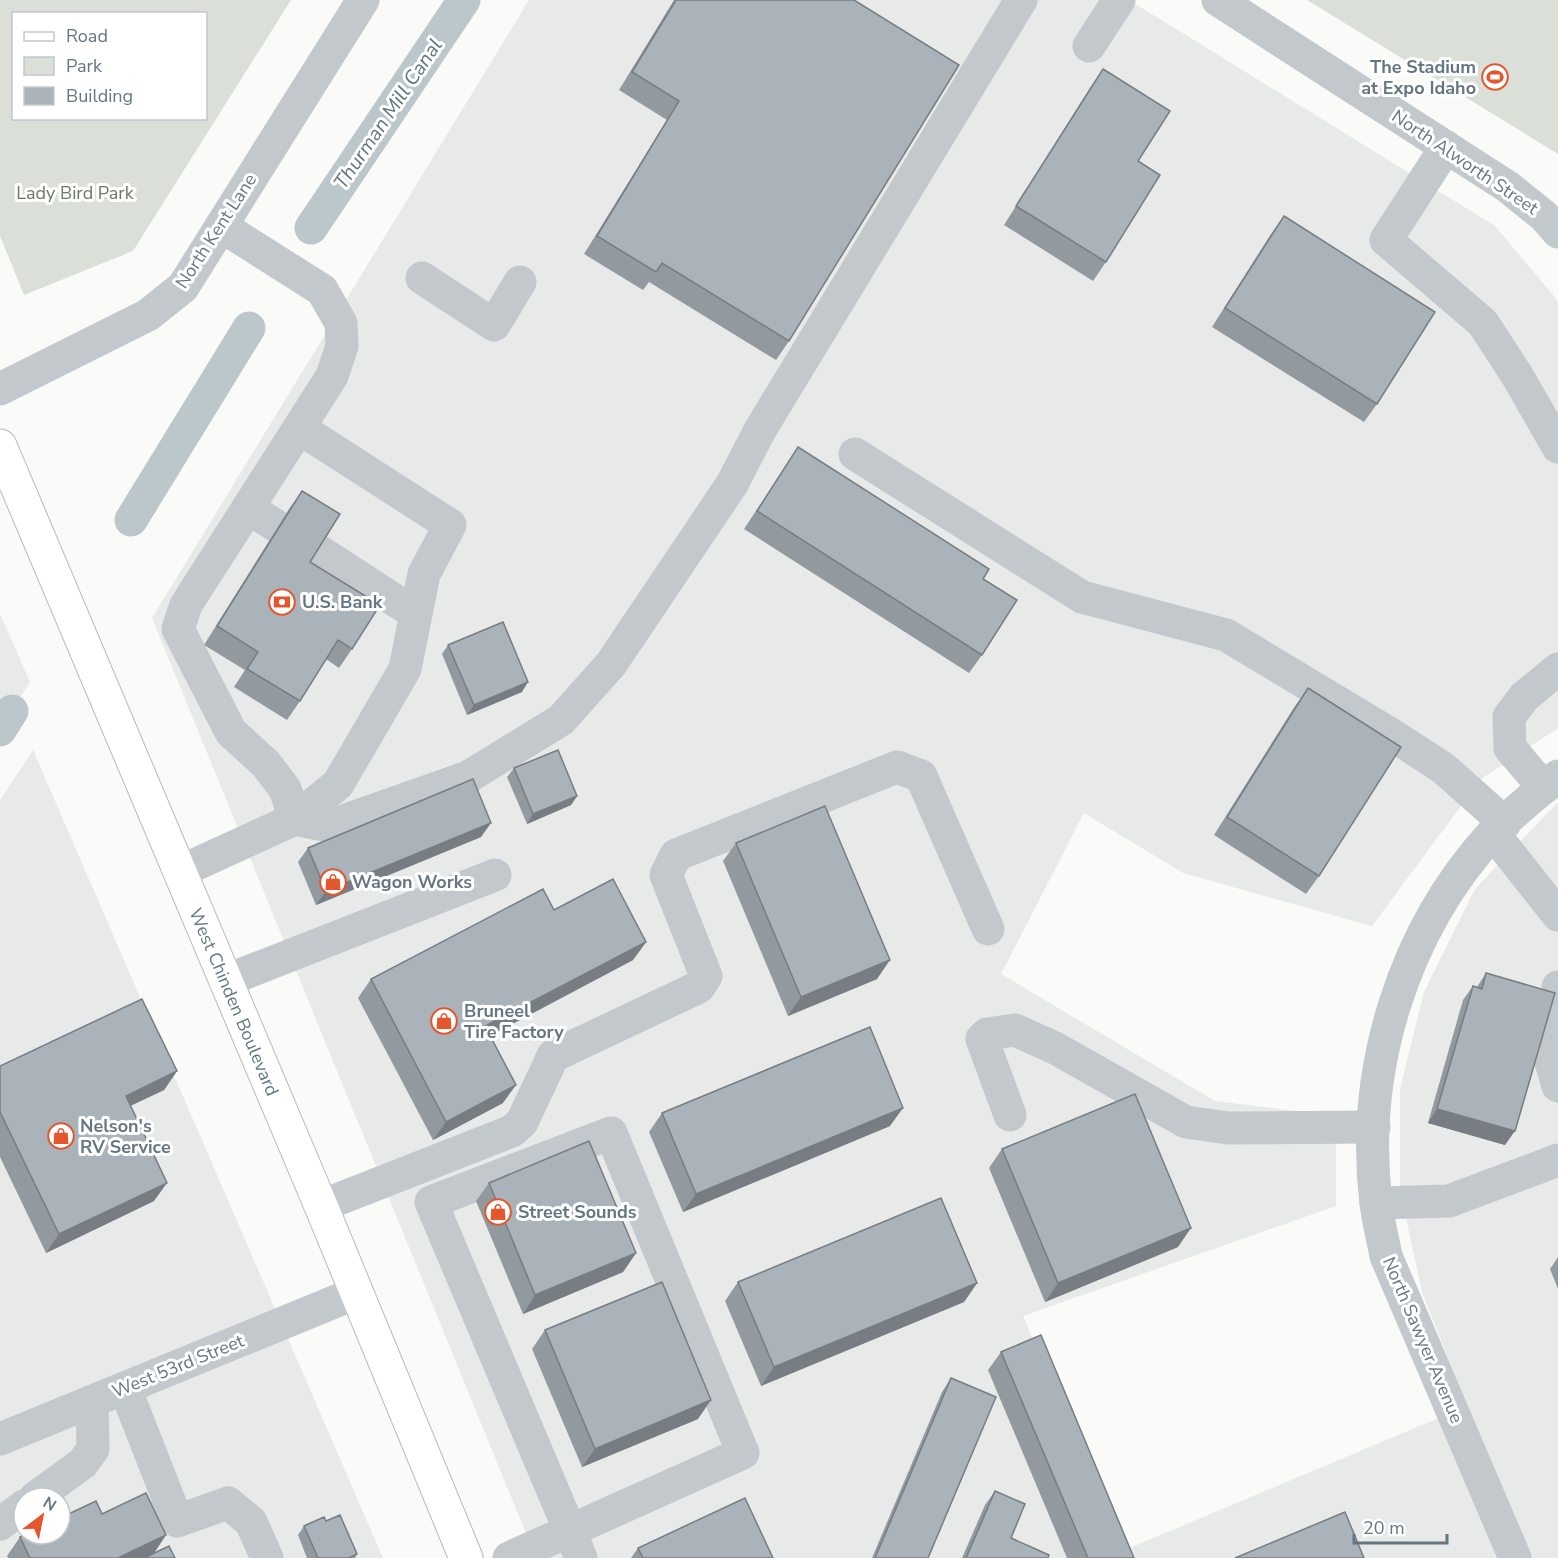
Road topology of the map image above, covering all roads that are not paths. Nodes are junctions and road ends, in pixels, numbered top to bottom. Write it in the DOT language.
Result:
graph roads {
  1 [pos="363,0"];
  2 [pos="1022,0"];
  3 [pos="1119,0"];
  4 [pos="1218,0"];
  5 [pos="1089,46"];
  6 [pos="1446,147"];
  7 [pos="221,226"];
  8 [pos="1558,232"];
  9 [pos="422,278"];
  10 [pos="520,282"];
  11 [pos="0,389"];
  12 [pos="299,428"];
  13 [pos="0,447"];
  14 [pos="1558,447"];
  15 [pos="855,454"];
  16 [pos="248,508"];
  17 [pos="278,527"];
  18 [pos="316,549"];
  19 [pos="416,614"];
  20 [pos="1558,669"];
  21 [pos="1551,782"];
  22 [pos="295,819"];
  23 [pos="1499,828"];
  24 [pos="179,872"];
  25 [pos="495,875"];
  26 [pos="1558,915"];
  27 [pos="988,929"];
  28 [pos="225,981"];
  29 [pos="1558,987"];
  30 [pos="1558,1086"];
  31 [pos="1010,1115"];
  32 [pos="1374,1127"];
  33 [pos="1558,1160"];
  34 [pos="1376,1203"];
  35 [pos="321,1206"];
  36 [pos="356,1293"];
  37 [pos="125,1388"];
  38 [pos="92,1402"];
  39 [pos="0,1439"];
  40 [pos="51,1486"];
  41 [pos="576,1544"];
  42 [pos="267,1558"];
  43 [pos="466,1558"];
  44 [pos="509,1558"];
  45 [pos="1515,1558"];
  1 -- 7 [label="street, North Kent Lane"];
  2 -- 22 [label="street"];
  3 -- 5 [label="street"];
  4 -- 6 [label="street, North Alworth Street"];
  6 -- 8 [label="street, North Alworth Street"];
  6 -- 14 [label="street"];
  7 -- 11 [label="street, North Kent Lane"];
  7 -- 12 [label="street"];
  9 -- 10 [label="street"];
  12 -- 16 [label="street"];
  12 -- 19 [label="street"];
  13 -- 24 [label="main road, West Chinden Boulevard"];
  15 -- 23 [label="street"];
  16 -- 17 [label="street"];
  16 -- 22 [label="street"];
  18 -- 19 [label="street"];
  19 -- 22 [label="street"];
  20 -- 21 [label="street"];
  21 -- 23 [label="street, North Sawyer Avenue"];
  22 -- 24 [label="street"];
  23 -- 26 [label="street"];
  23 -- 32 [label="street, North Sawyer Avenue"];
  24 -- 28 [label="main road, West Chinden Boulevard"];
  25 -- 28 [label="street"];
  27 -- 35 [label="street"];
  28 -- 35 [label="main road, West Chinden Boulevard"];
  29 -- 30 [label="street"];
  31 -- 32 [label="street"];
  32 -- 34 [label="street, North Sawyer Avenue"];
  33 -- 34 [label="street"];
  34 -- 45 [label="street, North Sawyer Avenue"];
  35 -- 36 [label="main road, West Chinden Boulevard"];
  36 -- 37 [label="street, West 53rd Street"];
  36 -- 43 [label="main road, West Chinden Boulevard"];
  37 -- 38 [label="street, West 53rd Street"];
  37 -- 42 [label="street"];
  38 -- 39 [label="street, West 53rd Street"];
  38 -- 40 [label="street"];
  41 -- 41 [label="street"];
  41 -- 44 [label="street"];
}
